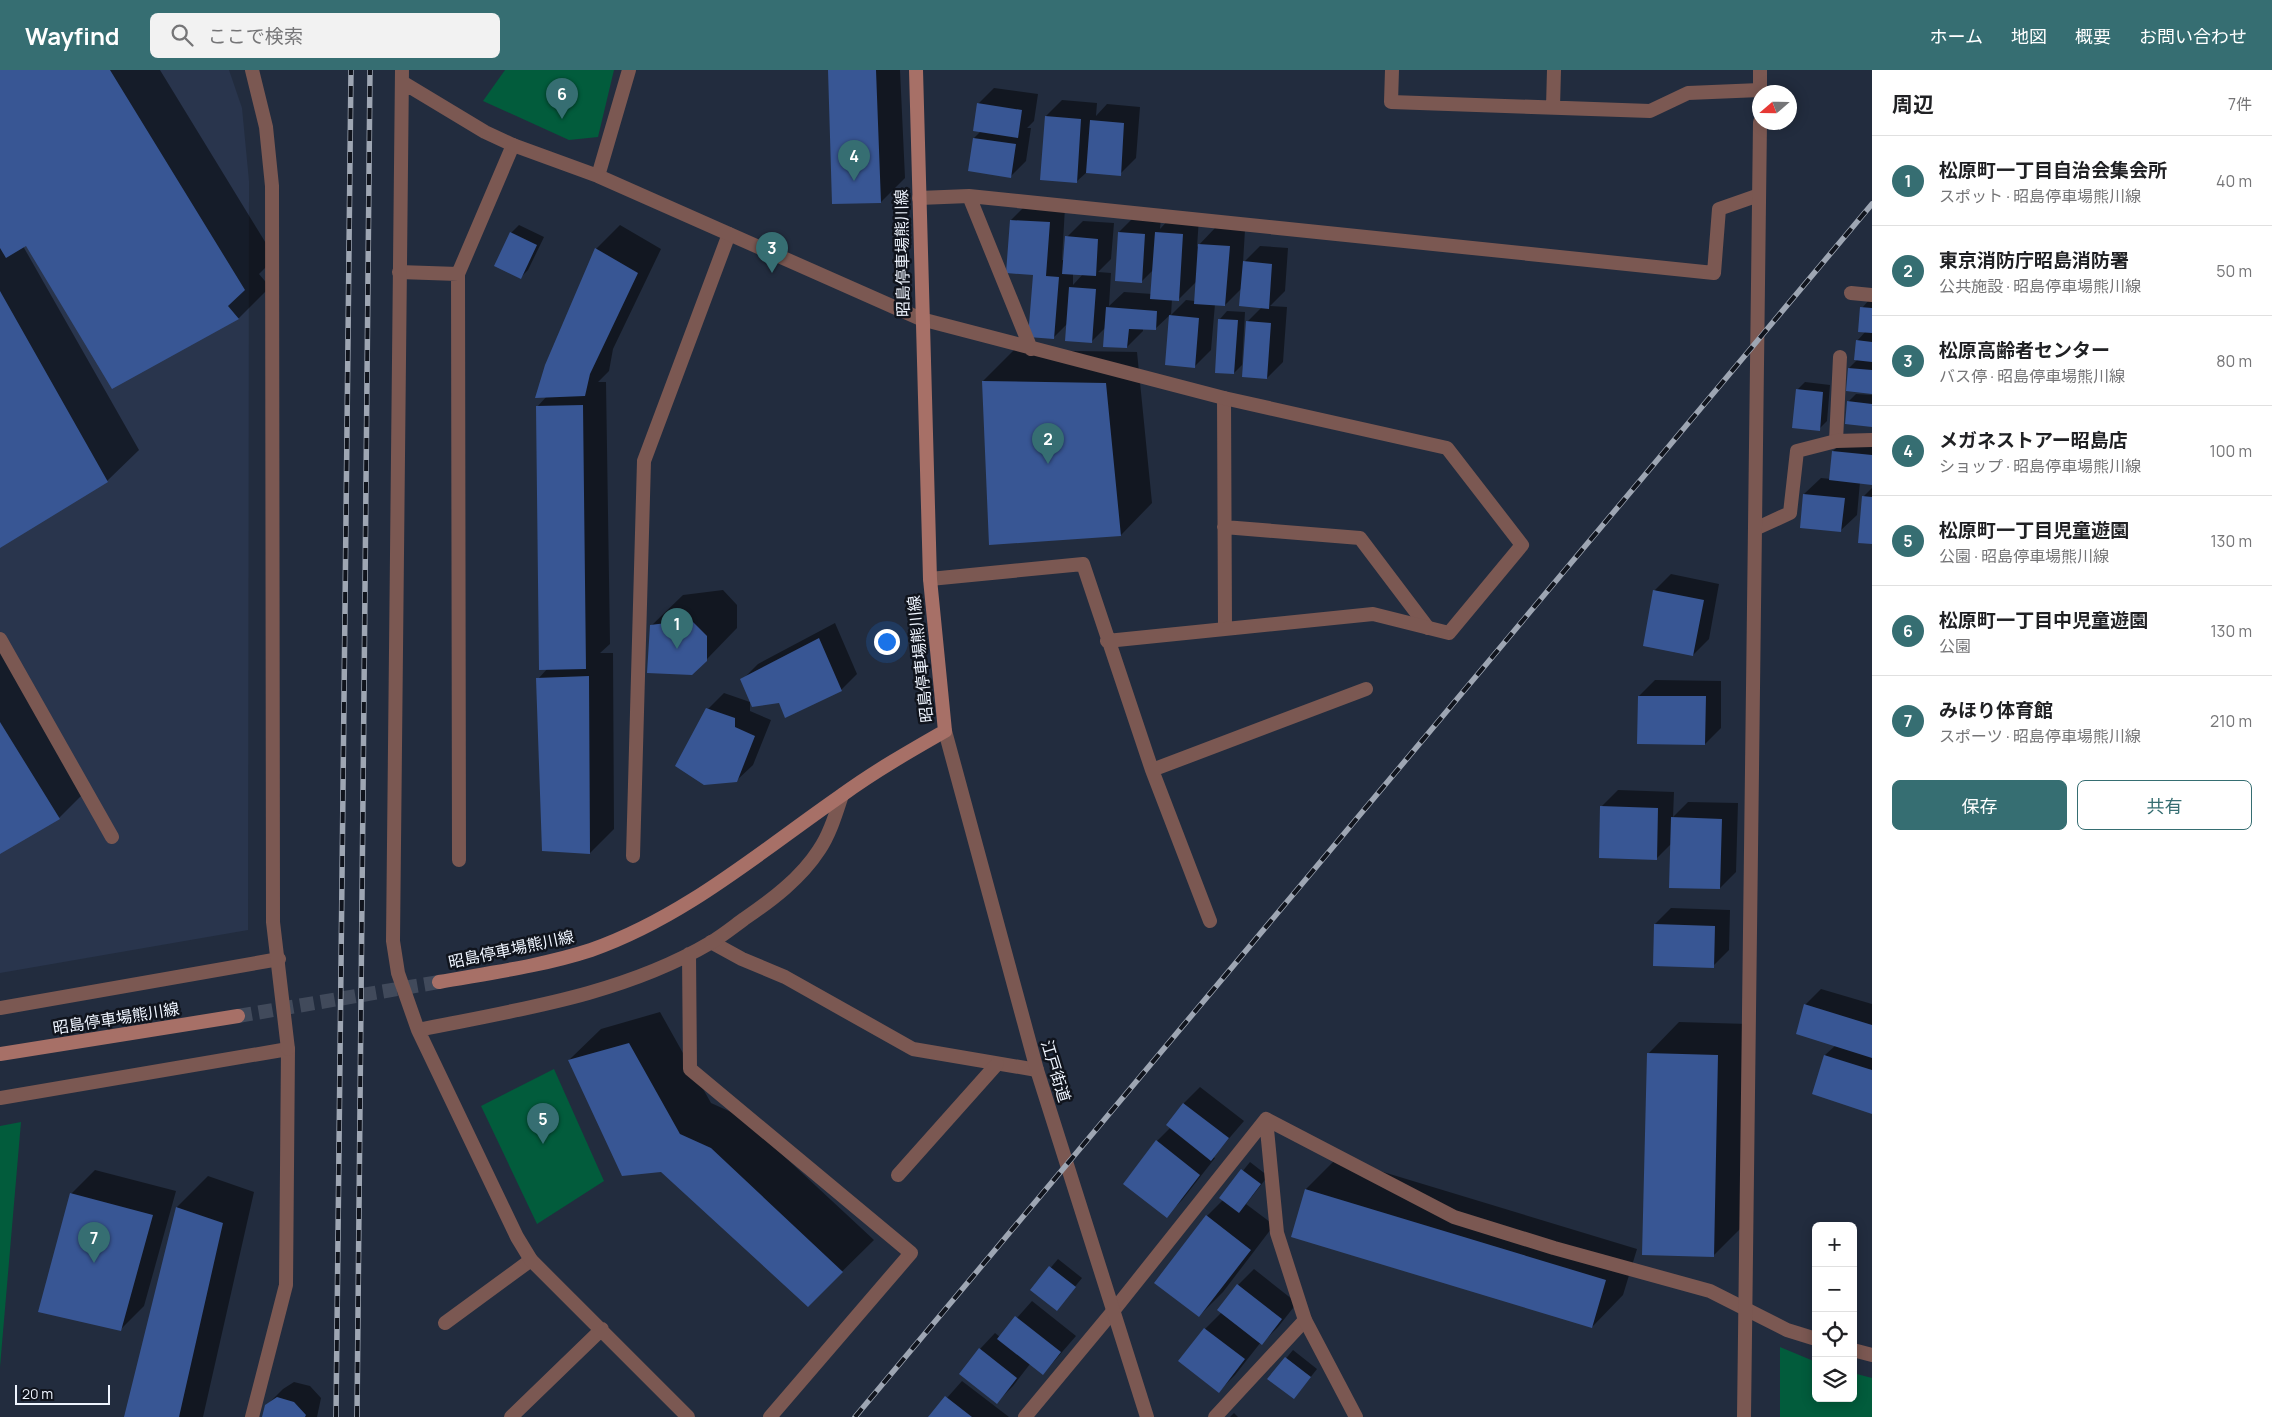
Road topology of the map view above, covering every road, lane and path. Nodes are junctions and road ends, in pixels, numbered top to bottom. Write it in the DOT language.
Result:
graph roads {
  1 [pos="252,70"];
  2 [pos="629,70"];
  3 [pos="916,70"];
  4 [pos="1392,70"];
  5 [pos="1554,70"];
  6 [pos="1760,70"];
  7 [pos="402,76"];
  8 [pos="1760,85"];
  9 [pos="1752,91"];
  10 [pos="1553,107"];
  11 [pos="1760,130"];
  12 [pos="513,145"];
  13 [pos="598,176"];
  14 [pos="1760,195"];
  15 [pos="969,196"];
  16 [pos="919,198"];
  17 [pos="729,234"];
  18 [pos="399,272"];
  19 [pos="458,274"];
  20 [pos="1851,294"];
  21 [pos="1872,295"];
  22 [pos="921,319"];
  23 [pos="1031,349"];
  24 [pos="1840,357"];
  25 [pos="1224,398"];
  26 [pos="1836,440"];
  27 [pos="1872,440"];
  28 [pos="1224,527"];
  29 [pos="1755,528"];
  30 [pos="930,579"];
  31 [pos="1225,628"];
  32 [pos="1428,628"];
  33 [pos="0,640"];
  34 [pos="1107,640"];
  35 [pos="1366,688"];
  36 [pos="945,731"];
  37 [pos="1152,770"];
  38 [pos="842,794"];
  39 [pos="112,837"];
  40 [pos="633,856"];
  41 [pos="459,860"];
  42 [pos="1210,921"];
  43 [pos="710,942"];
  44 [pos="689,954"];
  45 [pos="279,959"];
  46 [pos="439,982"];
  47 [pos="0,1008"];
  48 [pos="238,1016"];
  49 [pos="418,1030"];
  50 [pos="288,1049"];
  51 [pos="0,1054"];
  52 [pos="997,1064"];
  53 [pos="1037,1070"];
  54 [pos="0,1098"];
  55 [pos="1266,1120"];
  56 [pos="898,1175"];
  57 [pos="531,1260"];
  58 [pos="1745,1309"];
  59 [pos="1114,1310"];
  60 [pos="1305,1320"];
  61 [pos="445,1323"];
  62 [pos="602,1329"];
  63 [pos="1812,1338"];
  64 [pos="1857,1351"];
  65 [pos="1872,1355"];
  66 [pos="252,1417"];
  67 [pos="511,1417"];
  68 [pos="688,1417"];
  69 [pos="770,1417"];
  70 [pos="1025,1417"];
  71 [pos="1147,1417"];
  72 [pos="1215,1417"];
  73 [pos="1356,1417"];
  74 [pos="1744,1417"];
  1 -- 45 [label="street"];
  2 -- 13 [label="street"];
  3 -- 16 [label="main road, 昭島停車場熊川線"];
  4 -- 10 [label="street"];
  5 -- 10 [label="street"];
  6 -- 8 [label="street"];
  7 -- 12 [label="street"];
  7 -- 18 [label="street"];
  9 -- 10 [label="street"];
  11 -- 14 [label="street"];
  12 -- 13 [label="street"];
  12 -- 19 [label="street"];
  13 -- 17 [label="street"];
  14 -- 15 [label="street"];
  14 -- 29 [label="street"];
  15 -- 16 [label="street"];
  15 -- 23 [label="street"];
  16 -- 22 [label="main road, 昭島停車場熊川線"];
  17 -- 22 [label="street"];
  17 -- 40 [label="street"];
  18 -- 19 [label="street"];
  18 -- 49 [label="street"];
  19 -- 41 [label="street"];
  20 -- 21 [label="street"];
  22 -- 23 [label="street"];
  22 -- 30 [label="main road, 昭島停車場熊川線"];
  23 -- 25 [label="street"];
  24 -- 26 [label="street"];
  25 -- 28 [label="street"];
  25 -- 32 [label="street"];
  26 -- 27 [label="street"];
  26 -- 29 [label="street"];
  28 -- 31 [label="street"];
  28 -- 32 [label="street"];
  29 -- 58 [label="street"];
  30 -- 34 [label="street"];
  30 -- 36 [label="main road, 昭島停車場熊川線"];
  31 -- 32 [label="street"];
  31 -- 34 [label="street"];
  33 -- 39 [label="street"];
  34 -- 37 [label="street"];
  35 -- 37 [label="street"];
  36 -- 38 [label="main road, 昭島停車場熊川線"];
  36 -- 53 [label="street, 江戸街道"];
  37 -- 42 [label="street"];
  38 -- 43 [label="street"];
  38 -- 46 [label="main road, 昭島停車場熊川線"];
  43 -- 44 [label="street"];
  43 -- 52 [label="street"];
  44 -- 49 [label="street"];
  44 -- 69 [label="street"];
  45 -- 47 [label="street"];
  45 -- 50 [label="street"];
  48 -- 51 [label="main road, 昭島停車場熊川線"];
  49 -- 57 [label="street"];
  50 -- 54 [label="street"];
  50 -- 66 [label="street"];
  52 -- 53 [label="street"];
  52 -- 56 [label="street"];
  53 -- 59 [label="street, 江戸街道"];
  55 -- 58 [label="street"];
  55 -- 59 [label="street"];
  55 -- 60 [label="street"];
  57 -- 61 [label="street"];
  57 -- 62 [label="street"];
  58 -- 63 [label="street"];
  58 -- 74 [label="street"];
  59 -- 70 [label="street"];
  59 -- 71 [label="street, 江戸街道"];
  60 -- 72 [label="street"];
  60 -- 73 [label="street"];
  62 -- 67 [label="street"];
  62 -- 68 [label="street"];
  64 -- 65 [label="street"];
}
